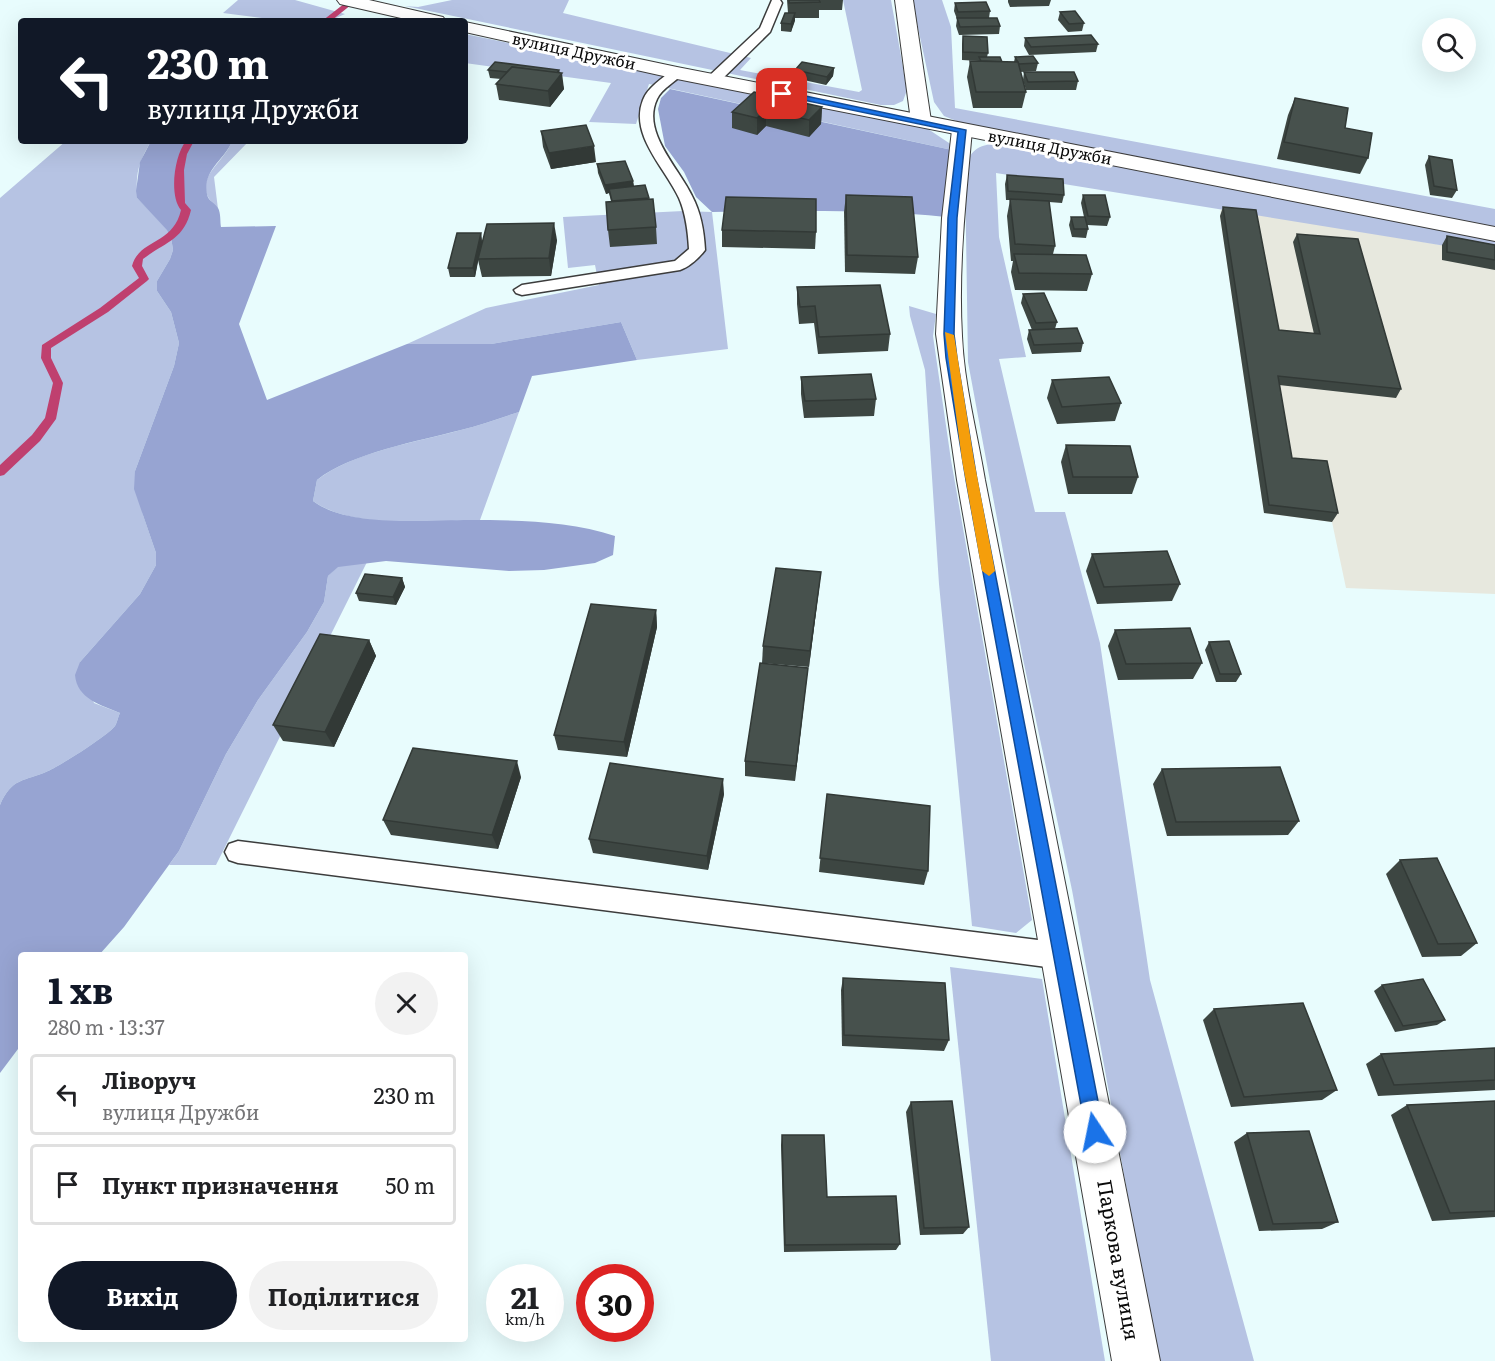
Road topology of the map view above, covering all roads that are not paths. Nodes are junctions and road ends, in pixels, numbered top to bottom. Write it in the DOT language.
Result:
graph roads {
  1 [pos="346,0"];
  2 [pos="904,0"];
  3 [pos="776,3"];
  4 [pos="425,18"];
  5 [pos="468,28"];
  6 [pos="677,73"];
  7 [pos="713,80"];
  8 [pos="921,121"];
  9 [pos="962,130"];
  10 [pos="1495,234"];
  11 [pos="522,290"];
  12 [pos="238,852"];
  13 [pos="1062,956"];
  14 [pos="1136,1361"];
  1 -- 4 [label="street"];
  2 -- 8 [label="street"];
  3 -- 7 [label="lane"];
  5 -- 6 [label="street, вулиця Дружби"];
  6 -- 7 [label="street, вулиця Дружби"];
  6 -- 11 [label="lane"];
  7 -- 8 [label="street, вулиця Дружби"];
  8 -- 9 [label="street, вулиця Дружби"];
  9 -- 10 [label="street, вулиця Дружби"];
  9 -- 13 [label="street, Паркова вулиця"];
  12 -- 13 [label="lane"];
  13 -- 14 [label="street, Паркова вулиця"];
}
